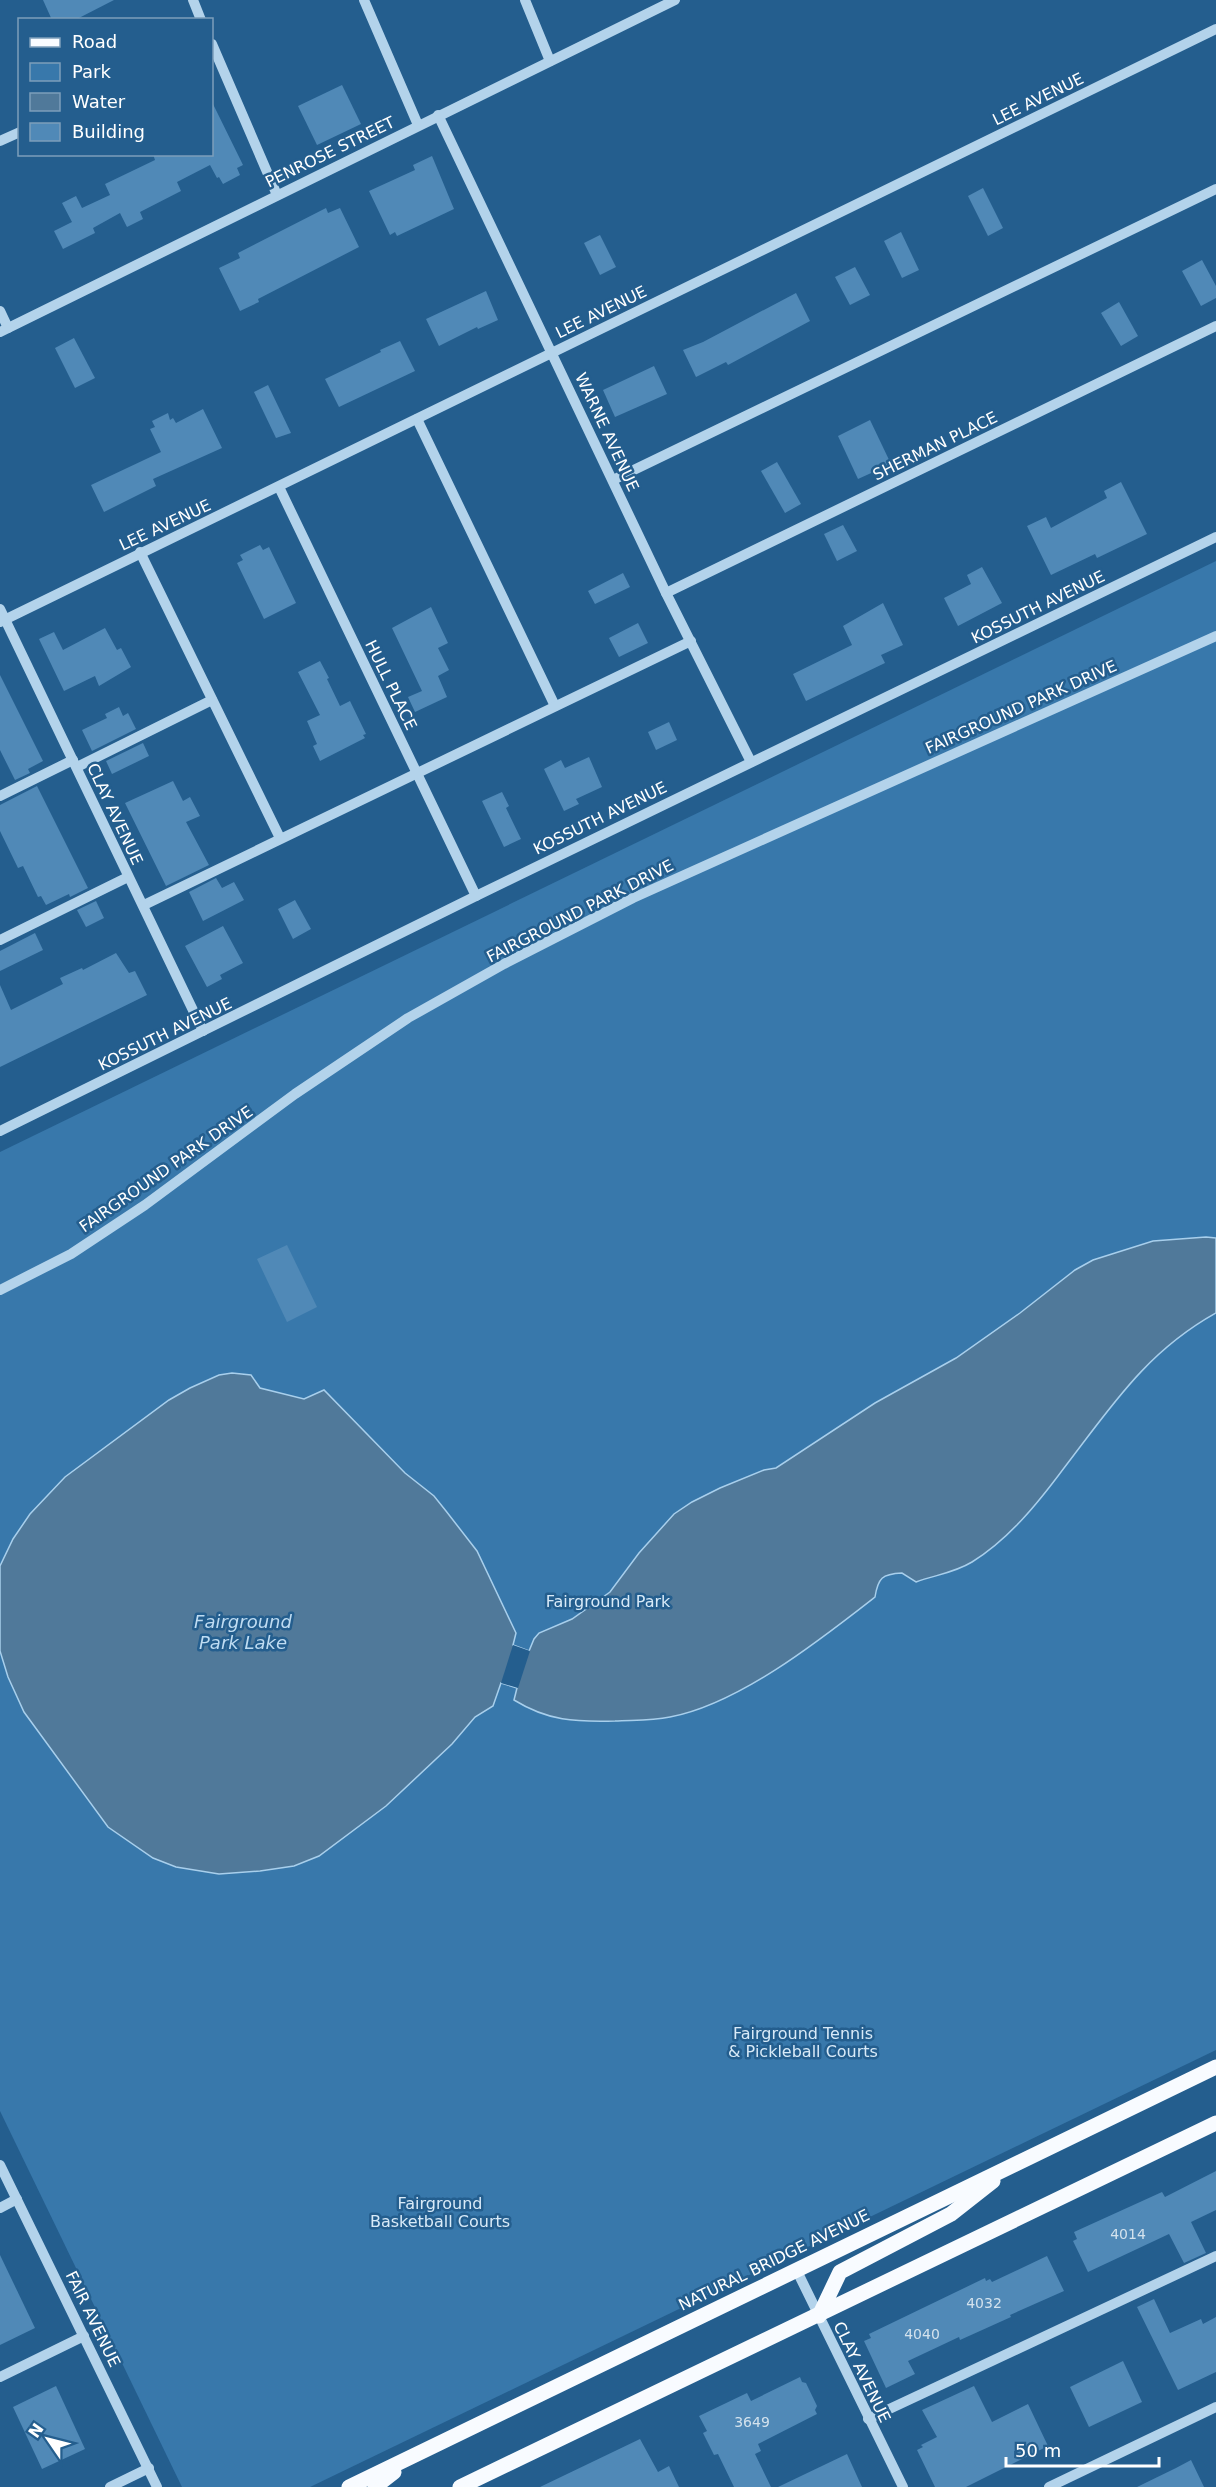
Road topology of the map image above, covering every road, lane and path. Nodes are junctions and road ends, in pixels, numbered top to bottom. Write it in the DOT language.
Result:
graph roads {
  1 [pos="193,0"];
  2 [pos="364,0"];
  3 [pos="525,0"];
  4 [pos="672,0"];
  5 [pos="200,18"];
  6 [pos="1216,29"];
  7 [pos="213,46"];
  8 [pos="550,61"];
  9 [pos="438,115"];
  10 [pos="418,125"];
  11 [pos="18,133"];
  12 [pos="0,141"];
  13 [pos="1216,189"];
  14 [pos="277,195"];
  15 [pos="0,311"];
  16 [pos="1216,326"];
  17 [pos="4,330"];
  18 [pos="553,352"];
  19 [pos="417,419"];
  20 [pos="613,480"];
  21 [pos="279,487"];
  22 [pos="1216,537"];
  23 [pos="140,552"];
  24 [pos="666,593"];
  25 [pos="2,617"];
  26 [pos="1216,636"];
  27 [pos="691,641"];
  28 [pos="212,700"];
  29 [pos="555,706"];
  30 [pos="751,762"];
  31 [pos="75,763"];
  32 [pos="417,772"];
  33 [pos="0,796"];
  34 [pos="280,838"];
  35 [pos="128,877"];
  36 [pos="476,896"];
  37 [pos="144,905"];
  38 [pos="0,940"];
  39 [pos="203,1031"];
  40 [pos="0,1131"];
  41 [pos="0,1290"];
  42 [pos="1216,2067"];
  43 [pos="1216,2123"];
  44 [pos="1014,2164"];
  45 [pos="0,2165"];
  46 [pos="17,2199"];
  47 [pos="0,2208"];
  48 [pos="1216,2256"];
  49 [pos="796,2269"];
  50 [pos="819,2316"];
  51 [pos="84,2336"];
  52 [pos="0,2377"];
  53 [pos="1216,2407"];
  54 [pos="868,2420"];
  55 [pos="418,2453"];
  56 [pos="149,2468"];
  57 [pos="110,2487"];
  58 [pos="157,2487"];
  59 [pos="349,2487"];
  60 [pos="375,2487"];
  61 [pos="460,2487"];
  62 [pos="903,2487"];
  63 [pos="1049,2487"];
  1 -- 5 [label="street"];
  2 -- 10 [label="street"];
  3 -- 8 [label="street"];
  4 -- 8 [label="street, PENROSE STREET"];
  6 -- 18 [label="street, LEE AVENUE"];
  7 -- 14 [label="street"];
  8 -- 9 [label="street, PENROSE STREET"];
  9 -- 10 [label="street, PENROSE STREET"];
  9 -- 18 [label="street, WARNE AVENUE"];
  10 -- 14 [label="street, PENROSE STREET"];
  11 -- 12 [label="street"];
  13 -- 20 [label="street"];
  14 -- 17 [label="street, PENROSE STREET"];
  15 -- 17 [label="street"];
  16 -- 24 [label="street, SHERMAN PLACE"];
  18 -- 19 [label="street, LEE AVENUE"];
  18 -- 20 [label="street, WARNE AVENUE"];
  19 -- 21 [label="street, LEE AVENUE"];
  19 -- 29 [label="street"];
  20 -- 24 [label="street, WARNE AVENUE"];
  21 -- 23 [label="street, LEE AVENUE"];
  21 -- 32 [label="street, HULL PLACE"];
  22 -- 30 [label="street, KOSSUTH AVENUE"];
  23 -- 25 [label="street, LEE AVENUE"];
  23 -- 28 [label="street"];
  24 -- 27 [label="street, WARNE AVENUE"];
  25 -- 31 [label="street, CLAY AVENUE"];
  26 -- 41 [label="street, FAIRGROUND PARK DRIVE"];
  27 -- 29 [label="street"];
  27 -- 30 [label="street, WARNE AVENUE"];
  28 -- 31 [label="street"];
  28 -- 34 [label="street"];
  29 -- 32 [label="street"];
  30 -- 36 [label="street, KOSSUTH AVENUE"];
  31 -- 33 [label="street"];
  31 -- 35 [label="street, CLAY AVENUE"];
  32 -- 34 [label="street"];
  32 -- 36 [label="street, HULL PLACE"];
  34 -- 37 [label="street"];
  35 -- 37 [label="street, CLAY AVENUE"];
  35 -- 38 [label="street"];
  36 -- 39 [label="street, KOSSUTH AVENUE"];
  37 -- 39 [label="street, CLAY AVENUE"];
  39 -- 40 [label="street, KOSSUTH AVENUE"];
  42 -- 44 [label="main road, NATURAL BRIDGE AVENUE"];
  43 -- 50 [label="main road"];
  44 -- 49 [label="main road, NATURAL BRIDGE AVENUE"];
  44 -- 50 [label="main road"];
  45 -- 46 [label="street, FAIR AVENUE"];
  46 -- 47 [label="street"];
  46 -- 51 [label="street, FAIR AVENUE"];
  48 -- 54 [label="street"];
  49 -- 50 [label="street, CLAY AVENUE"];
  49 -- 55 [label="main road, NATURAL BRIDGE AVENUE"];
  50 -- 54 [label="street, CLAY AVENUE"];
  50 -- 61 [label="main road"];
  51 -- 52 [label="street"];
  51 -- 56 [label="street, FAIR AVENUE"];
  53 -- 63 [label="street"];
  54 -- 62 [label="street, CLAY AVENUE"];
  55 -- 59 [label="main road, NATURAL BRIDGE AVENUE"];
  55 -- 60 [label="main road"];
  56 -- 57 [label="street"];
  56 -- 58 [label="street, FAIR AVENUE"];
}
